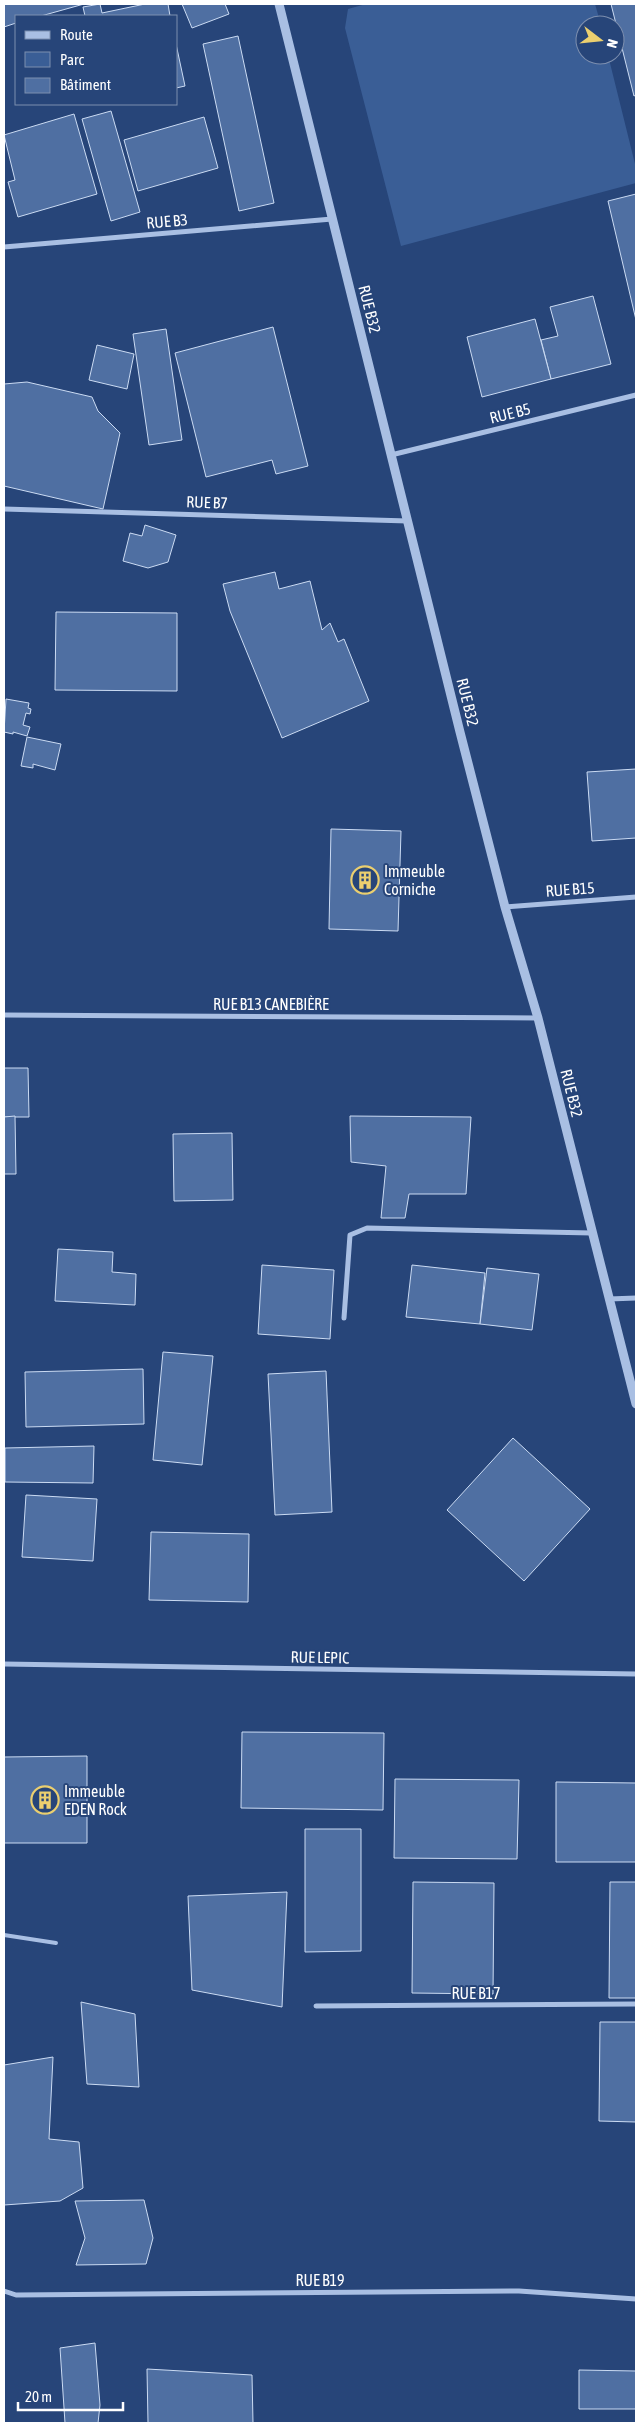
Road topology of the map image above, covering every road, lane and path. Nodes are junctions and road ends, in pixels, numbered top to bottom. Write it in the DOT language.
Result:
graph roads {
  1 [pos="279,4"];
  2 [pos="332,219"];
  3 [pos="4,247"];
  4 [pos="636,395"];
  5 [pos="391,455"];
  6 [pos="4,509"];
  7 [pos="409,521"];
  8 [pos="636,897"];
  9 [pos="505,907"];
  10 [pos="4,1015"];
  11 [pos="538,1018"];
  12 [pos="592,1234"];
  13 [pos="636,1298"];
  14 [pos="609,1299"];
  15 [pos="344,1318"];
  16 [pos="636,1404"];
  17 [pos="4,1664"];
  18 [pos="636,1674"];
  19 [pos="4,1935"];
  20 [pos="56,1943"];
  21 [pos="636,2004"];
  22 [pos="316,2006"];
  23 [pos="4,2292"];
  24 [pos="636,2299"];
  1 -- 2 [label="street, RUE B32"];
  2 -- 3 [label="street, RUE B3"];
  2 -- 5 [label="street, RUE B32"];
  4 -- 5 [label="street, RUE B5"];
  5 -- 7 [label="street, RUE B32"];
  6 -- 7 [label="street, RUE B7"];
  7 -- 9 [label="street, RUE B32"];
  8 -- 9 [label="street, RUE B15"];
  9 -- 11 [label="street, RUE B32"];
  10 -- 11 [label="street, RUE B13 CANEBIÈRE"];
  11 -- 12 [label="street, RUE B32"];
  12 -- 14 [label="street, RUE B32"];
  12 -- 15 [label="street"];
  13 -- 14 [label="street"];
  14 -- 16 [label="street, RUE B32"];
  17 -- 18 [label="street, RUE LEPIC"];
  19 -- 20 [label="lane"];
  21 -- 22 [label="street, RUE B17"];
  23 -- 24 [label="street, RUE B19"];
}
